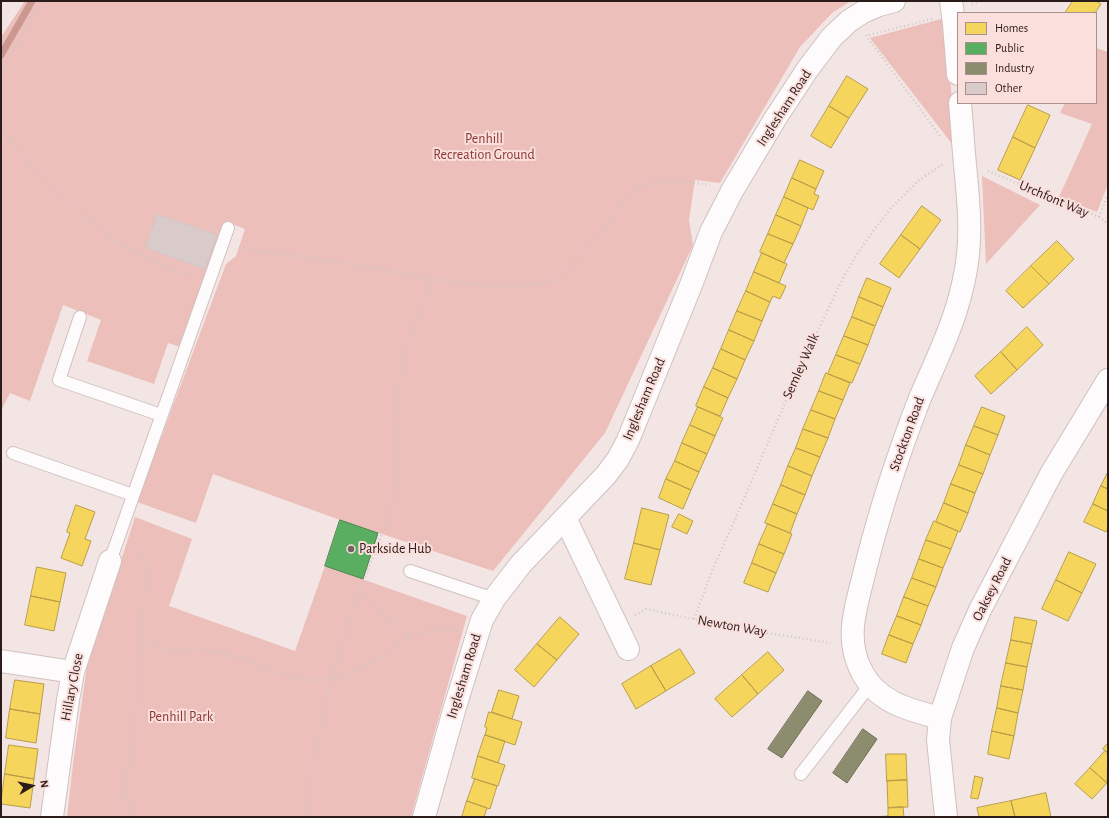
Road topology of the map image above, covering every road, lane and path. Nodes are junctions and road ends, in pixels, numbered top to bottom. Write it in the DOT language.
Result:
graph roads {
  1 [pos="42,1"];
  2 [pos="894,1"];
  3 [pos="980,1"];
  4 [pos="952,7"];
  5 [pos="856,16"];
  6 [pos="867,36"];
  7 [pos="957,63"];
  8 [pos="1,72"];
  9 [pos="960,104"];
  10 [pos="1,131"];
  11 [pos="940,136"];
  12 [pos="964,158"];
  13 [pos="998,176"];
  14 [pos="732,191"];
  15 [pos="1108,194"];
  16 [pos="1098,217"];
  17 [pos="1108,224"];
  18 [pos="228,228"];
  19 [pos="222,244"];
  20 [pos="432,279"];
  21 [pos="208,282"];
  22 [pos="80,317"];
  23 [pos="1108,380"];
  24 [pos="161,415"];
  25 [pos="13,453"];
  26 [pos="133,495"];
  27 [pos="564,518"];
  28 [pos="113,551"];
  29 [pos="410,570"];
  30 [pos="359,592"];
  31 [pos="494,599"];
  32 [pos="694,619"];
  33 [pos="616,624"];
  34 [pos="476,635"];
  35 [pos="141,636"];
  36 [pos="410,637"];
  37 [pos="851,639"];
  38 [pos="628,649"];
  39 [pos="1,661"];
  40 [pos="73,672"];
  41 [pos="331,679"];
  42 [pos="870,685"];
  43 [pos="940,718"];
  44 [pos="801,774"];
  45 [pos="125,786"];
  46 [pos="52,817"];
  47 [pos="118,817"];
  48 [pos="134,817"];
  49 [pos="304,817"];
  50 [pos="424,817"];
  51 [pos="946,817"];
  1 -- 8 [label="path"];
  2 -- 5 [label="street, Inglesham Road"];
  3 -- 4 [label="path"];
  4 -- 6 [label="path"];
  4 -- 7 [label="street"];
  5 -- 6 [label="path"];
  5 -- 14 [label="street, Inglesham Road"];
  6 -- 11 [label="path"];
  9 -- 12 [label="street, Stockton Road"];
  10 -- 21 [label="path"];
  12 -- 32 [label="path, Semley Walk"];
  12 -- 37 [label="street, Stockton Road"];
  13 -- 16 [label="path, Urchfont Way"];
  14 -- 20 [label="path"];
  14 -- 27 [label="street, Inglesham Road"];
  15 -- 16 [label="path"];
  16 -- 17 [label="path, Urchfont Way"];
  18 -- 19 [label="lane"];
  19 -- 20 [label="path"];
  19 -- 21 [label="lane"];
  20 -- 30 [label="path"];
  21 -- 24 [label="lane"];
  22 -- 24 [label="lane"];
  23 -- 43 [label="street, Oaksey Road"];
  24 -- 26 [label="lane"];
  25 -- 26 [label="lane"];
  26 -- 28 [label="lane"];
  27 -- 31 [label="street, Inglesham Road"];
  27 -- 33 [label="street"];
  28 -- 35 [label="path"];
  28 -- 40 [label="street, Hillary Close"];
  29 -- 31 [label="lane"];
  30 -- 36 [label="path"];
  30 -- 41 [label="path"];
  31 -- 34 [label="street, Inglesham Road"];
  32 -- 33 [label="path, Newton Way"];
  32 -- 37 [label="path, Newton Way"];
  33 -- 38 [label="street"];
  34 -- 36 [label="path"];
  34 -- 50 [label="street, Inglesham Road"];
  35 -- 41 [label="path"];
  35 -- 45 [label="path"];
  36 -- 41 [label="path"];
  37 -- 42 [label="street, Stockton Road"];
  39 -- 40 [label="street"];
  40 -- 46 [label="street, Hillary Close"];
  41 -- 49 [label="path"];
  42 -- 43 [label="street, Stockton Road"];
  42 -- 44 [label="lane"];
  43 -- 51 [label="street, Oaksey Road"];
  45 -- 47 [label="path"];
  45 -- 48 [label="path"];
}
